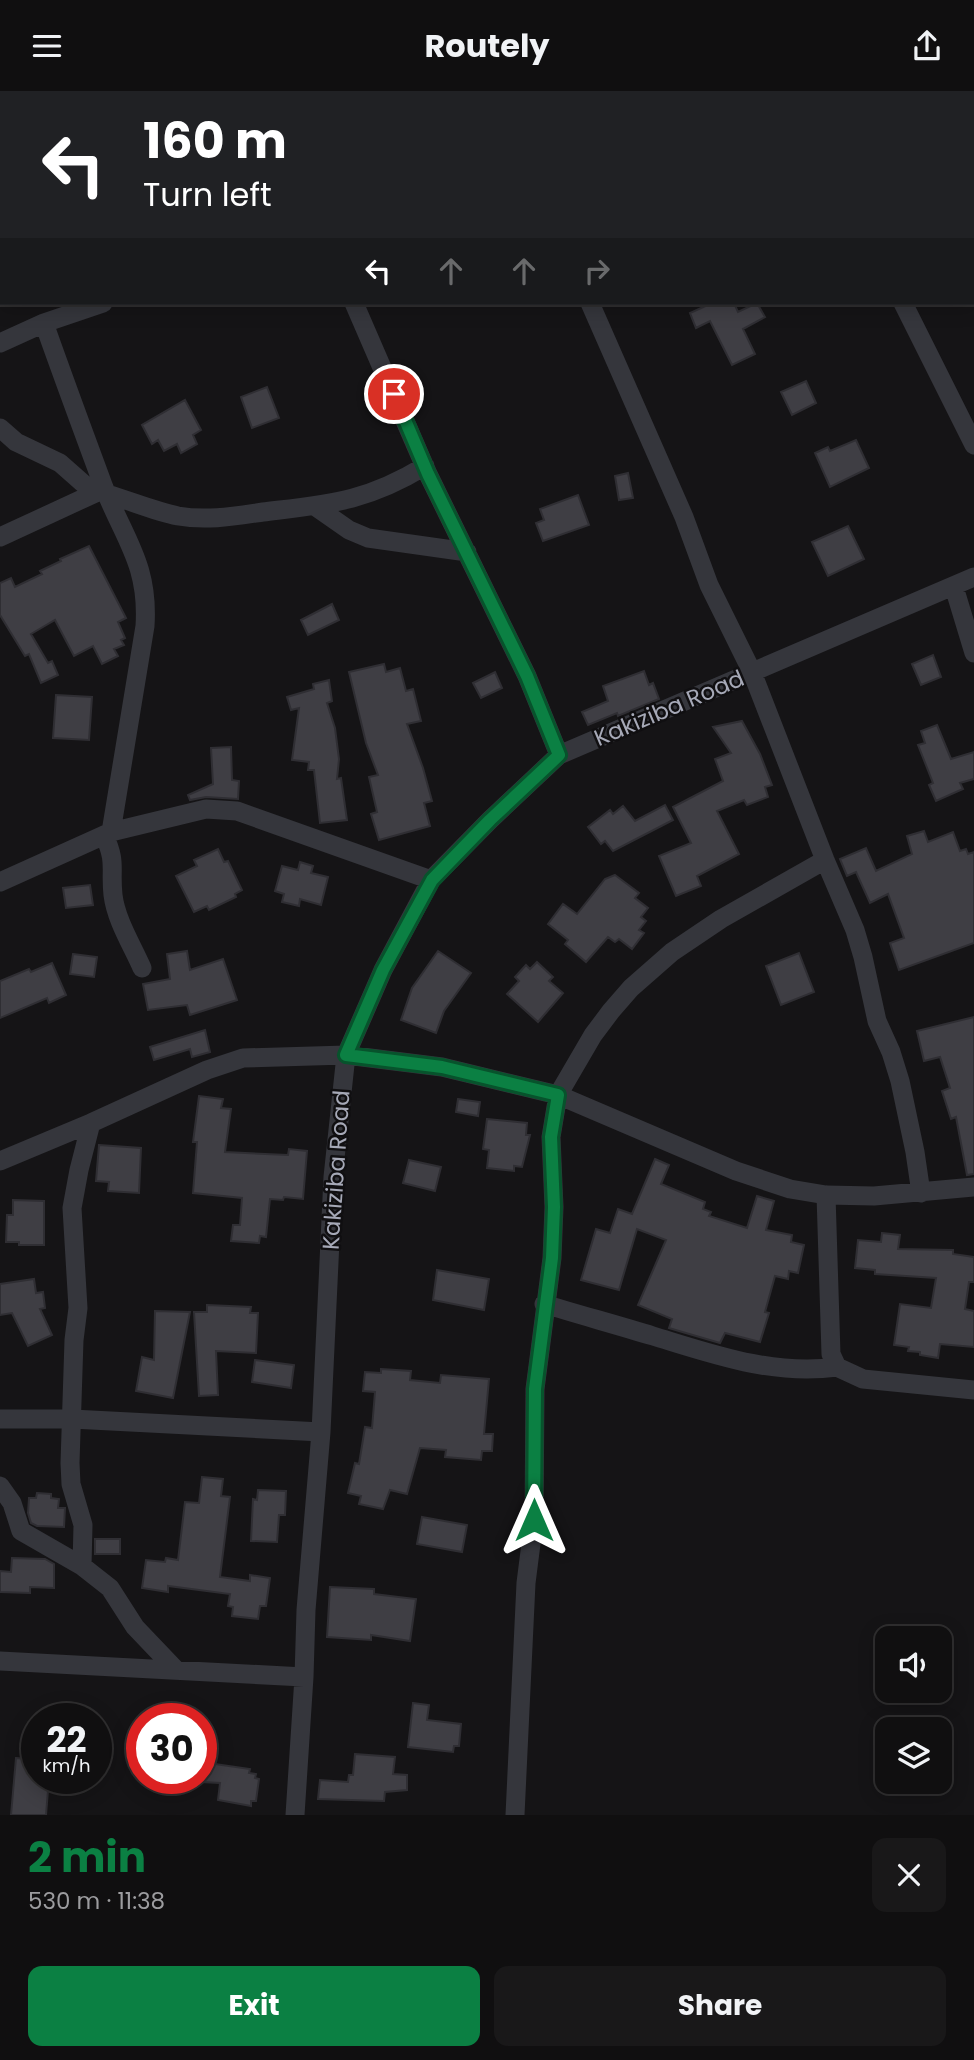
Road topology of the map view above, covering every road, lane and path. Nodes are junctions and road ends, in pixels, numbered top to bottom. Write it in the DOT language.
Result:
graph roads {
  1 [pos="97,305"];
  2 [pos="355,305"];
  3 [pos="591,305"];
  4 [pos="904,305"];
  5 [pos="44,323"];
  6 [pos="0,343"];
  7 [pos="0,428"];
  8 [pos="974,445"];
  9 [pos="425,466"];
  10 [pos="102,492"];
  11 [pos="316,507"];
  12 [pos="0,537"];
  13 [pos="467,552"];
  14 [pos="974,577"];
  15 [pos="954,587"];
  16 [pos="974,653"];
  17 [pos="752,672"];
  18 [pos="559,755"];
  19 [pos="107,834"];
  20 [pos="825,860"];
  21 [pos="432,880"];
  22 [pos="0,882"];
  23 [pos="142,968"];
  24 [pos="346,1055"];
  25 [pos="558,1095"];
  26 [pos="92,1123"];
  27 [pos="0,1161"];
  28 [pos="974,1187"];
  29 [pos="921,1193"];
  30 [pos="826,1195"];
  31 [pos="544,1304"];
  32 [pos="836,1367"];
  33 [pos="974,1390"];
  34 [pos="0,1419"];
  35 [pos="72,1419"];
  36 [pos="321,1432"];
  37 [pos="0,1486"];
  38 [pos="82,1566"];
  39 [pos="0,1661"];
  40 [pos="176,1670"];
  41 [pos="304,1677"];
  42 [pos="295,1815"];
  43 [pos="515,1815"];
  1 -- 5 [label="street"];
  2 -- 9 [label="street"];
  3 -- 17 [label="street"];
  4 -- 8 [label="street"];
  5 -- 6 [label="street"];
  5 -- 10 [label="street"];
  7 -- 10 [label="street"];
  9 -- 11 [label="street"];
  9 -- 13 [label="street"];
  10 -- 11 [label="street"];
  10 -- 12 [label="street"];
  10 -- 19 [label="street"];
  11 -- 13 [label="street"];
  13 -- 18 [label="street"];
  14 -- 15 [label="street, Kakiziba Road"];
  15 -- 16 [label="street"];
  15 -- 17 [label="street, Kakiziba Road"];
  17 -- 18 [label="street, Kakiziba Road"];
  17 -- 20 [label="street"];
  18 -- 21 [label="street, Kakiziba Road"];
  19 -- 21 [label="street"];
  19 -- 22 [label="street"];
  19 -- 23 [label="street"];
  20 -- 25 [label="street"];
  20 -- 29 [label="street"];
  21 -- 24 [label="street, Kakiziba Road"];
  24 -- 25 [label="street"];
  24 -- 26 [label="street"];
  24 -- 36 [label="street, Kakiziba Road"];
  25 -- 30 [label="street"];
  25 -- 31 [label="street"];
  26 -- 27 [label="street"];
  26 -- 35 [label="street"];
  28 -- 29 [label="street"];
  29 -- 30 [label="street"];
  30 -- 32 [label="street"];
  31 -- 32 [label="street"];
  31 -- 43 [label="street"];
  32 -- 33 [label="street"];
  34 -- 35 [label="street"];
  35 -- 36 [label="street"];
  35 -- 38 [label="street"];
  36 -- 41 [label="street, Kakiziba Road"];
  37 -- 38 [label="street"];
  38 -- 40 [label="street"];
  39 -- 40 [label="street"];
  40 -- 41 [label="street"];
  41 -- 42 [label="street, Kakiziba Road"];
}
